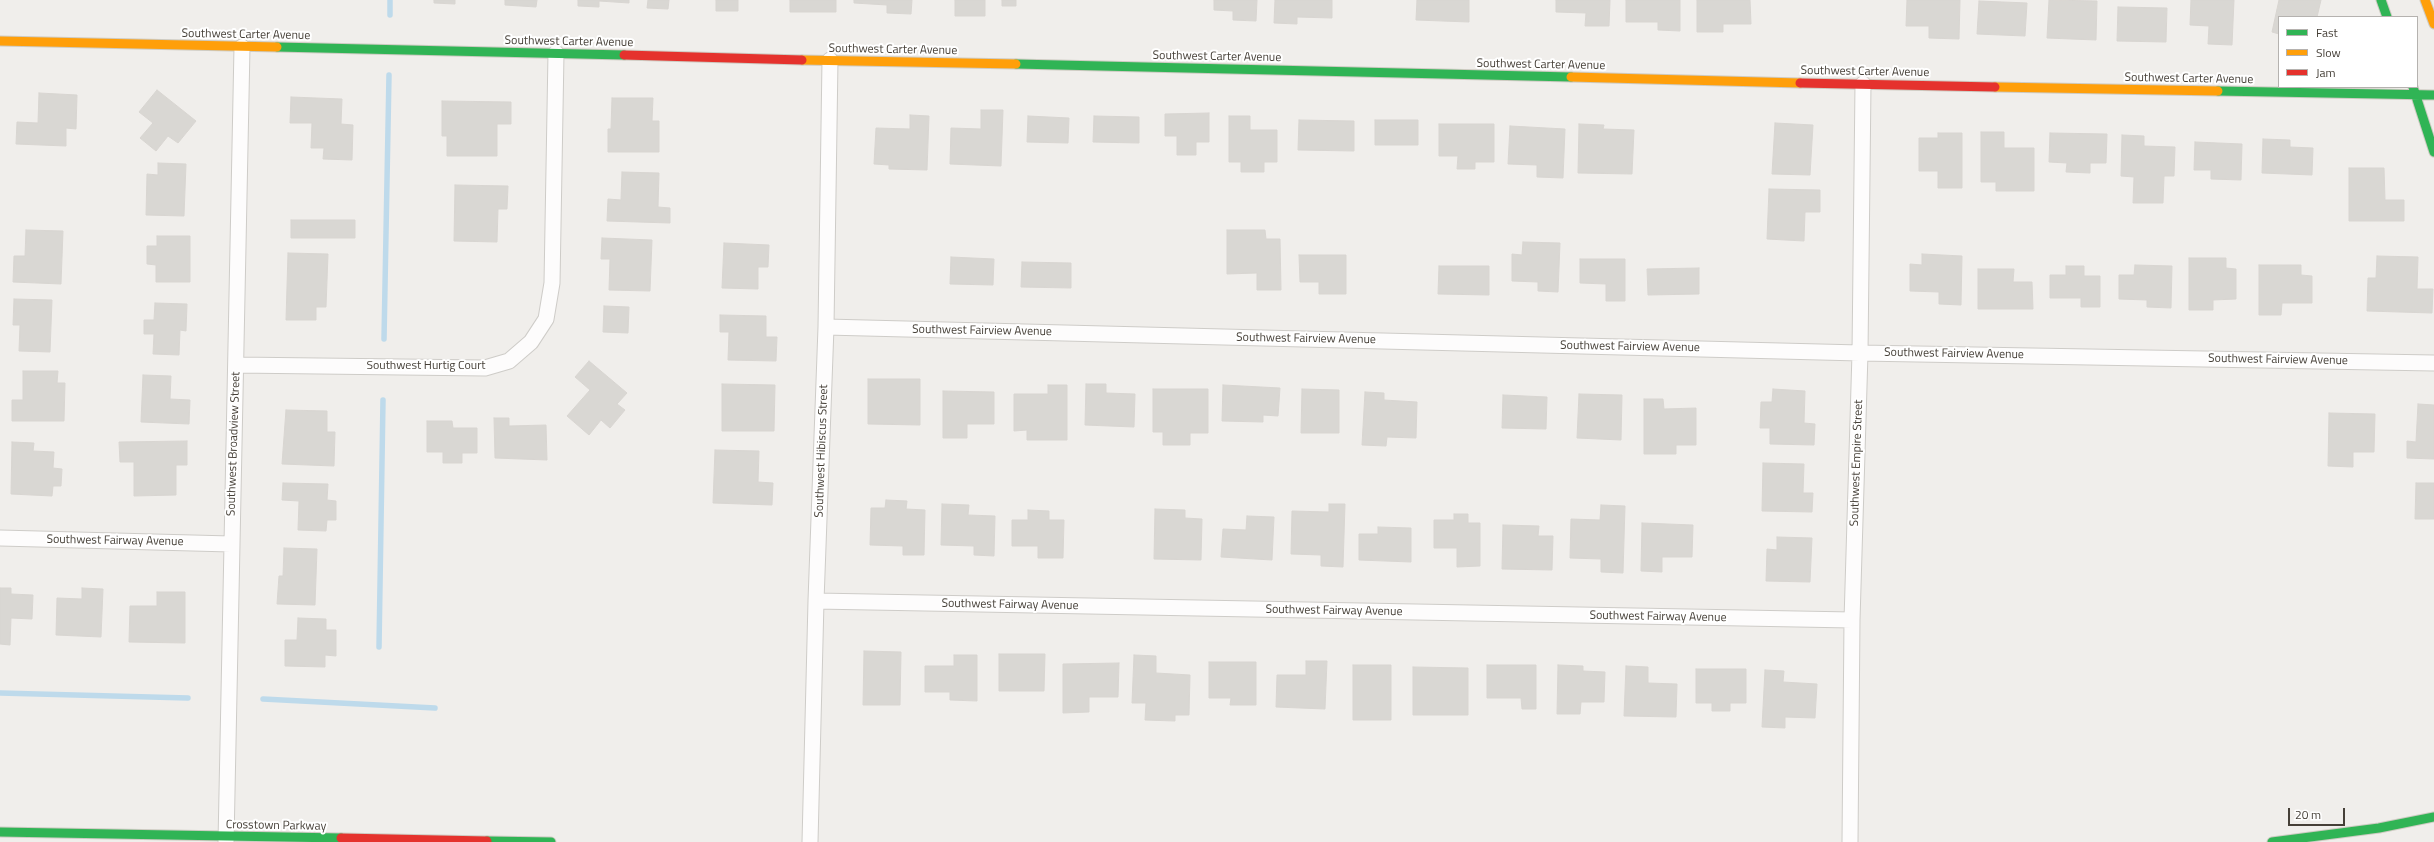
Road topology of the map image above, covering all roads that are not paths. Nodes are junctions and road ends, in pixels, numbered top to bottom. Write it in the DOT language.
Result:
graph roads {
  1 [pos="2381,0"];
  2 [pos="2425,0"];
  3 [pos="2387,16"];
  4 [pos="2434,24"];
  5 [pos="0,41"];
  6 [pos="242,47"];
  7 [pos="556,53"];
  8 [pos="830,60"];
  9 [pos="1863,84"];
  10 [pos="2414,91"];
  11 [pos="2434,95"];
  12 [pos="2434,152"];
  13 [pos="826,327"];
  14 [pos="1860,352"];
  15 [pos="2434,363"];
  16 [pos="236,364"];
  17 [pos="0,538"];
  18 [pos="231,544"];
  19 [pos="816,601"];
  20 [pos="1852,620"];
  21 [pos="2434,817"];
  22 [pos="0,832"];
  23 [pos="226,840"];
  24 [pos="551,842"];
  25 [pos="810,842"];
  26 [pos="1850,842"];
  27 [pos="2272,842"];
  1 -- 3 [label="street"];
  2 -- 4 [label="street"];
  5 -- 6 [label="street, Southwest Carter Avenue"];
  6 -- 7 [label="street, Southwest Carter Avenue"];
  6 -- 16 [label="street, Southwest Broadview Street"];
  7 -- 8 [label="street, Southwest Carter Avenue"];
  7 -- 16 [label="street, Southwest Hurtig Court"];
  8 -- 9 [label="street, Southwest Carter Avenue"];
  8 -- 13 [label="street, Southwest Hibiscus Street"];
  9 -- 10 [label="street, Southwest Carter Avenue"];
  9 -- 14 [label="street, Southwest Empire Street"];
  10 -- 11 [label="street, Southwest Carter Avenue"];
  10 -- 12 [label="street"];
  13 -- 14 [label="street, Southwest Fairview Avenue"];
  13 -- 19 [label="street, Southwest Hibiscus Street"];
  14 -- 15 [label="street, Southwest Fairview Avenue"];
  14 -- 20 [label="street, Southwest Empire Street"];
  16 -- 18 [label="street, Southwest Broadview Street"];
  17 -- 18 [label="street, Southwest Fairway Avenue"];
  18 -- 23 [label="street, Southwest Broadview Street"];
  19 -- 20 [label="street, Southwest Fairway Avenue"];
  19 -- 25 [label="street, Southwest Hibiscus Street"];
  20 -- 26 [label="street, Southwest Empire Street"];
  21 -- 27 [label="street"];
  22 -- 23 [label="street, Crosstown Parkway"];
  23 -- 24 [label="street, Crosstown Parkway"];
}
